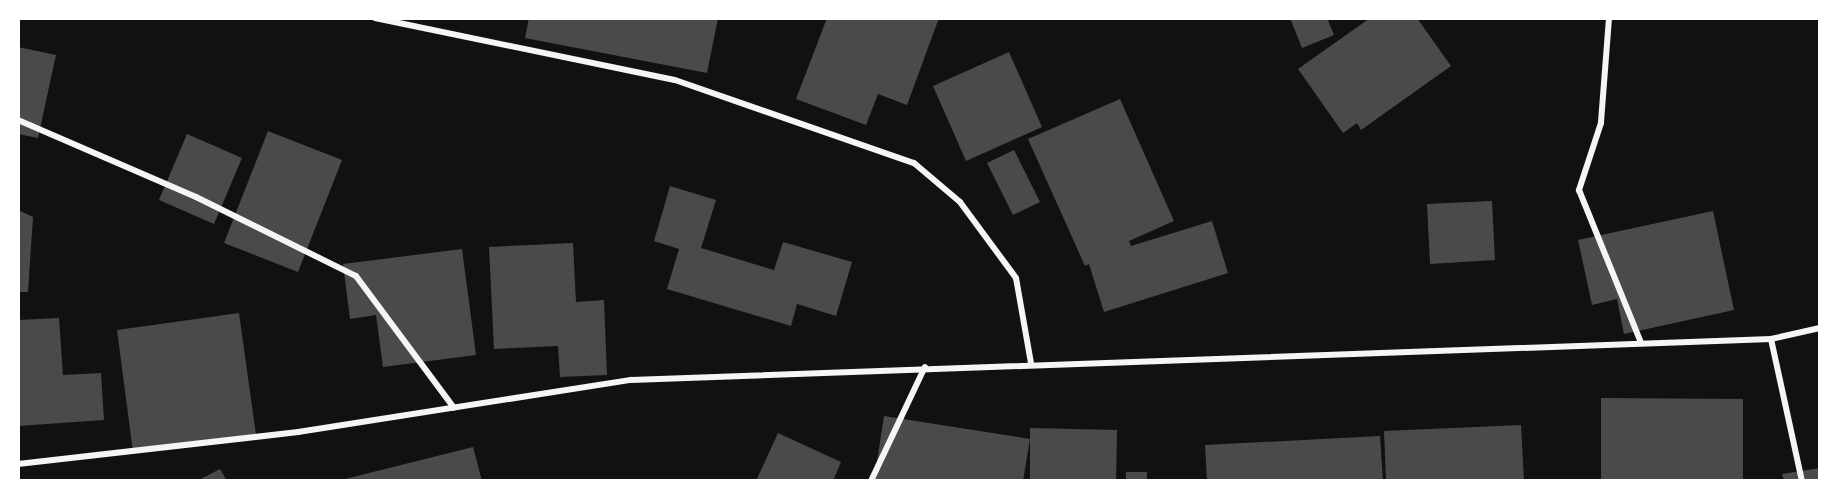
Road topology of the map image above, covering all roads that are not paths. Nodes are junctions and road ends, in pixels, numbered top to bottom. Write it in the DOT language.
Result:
graph roads {
  1 [pos="375,18"];
  2 [pos="1609,18"];
  3 [pos="18,120"];
  4 [pos="1820,328"];
  5 [pos="1771,339"];
  6 [pos="1641,343"];
  7 [pos="1031,363"];
  8 [pos="925,367"];
  9 [pos="454,408"];
  10 [pos="18,464"];
  11 [pos="871,481"];
  12 [pos="1802,481"];
  1 -- 7 [label="street"];
  2 -- 6 [label="street"];
  3 -- 9 [label="street"];
  4 -- 5 [label="street"];
  5 -- 6 [label="street"];
  5 -- 12 [label="street"];
  6 -- 7 [label="street"];
  7 -- 8 [label="street"];
  8 -- 9 [label="street"];
  8 -- 11 [label="street"];
  9 -- 10 [label="street"];
}
